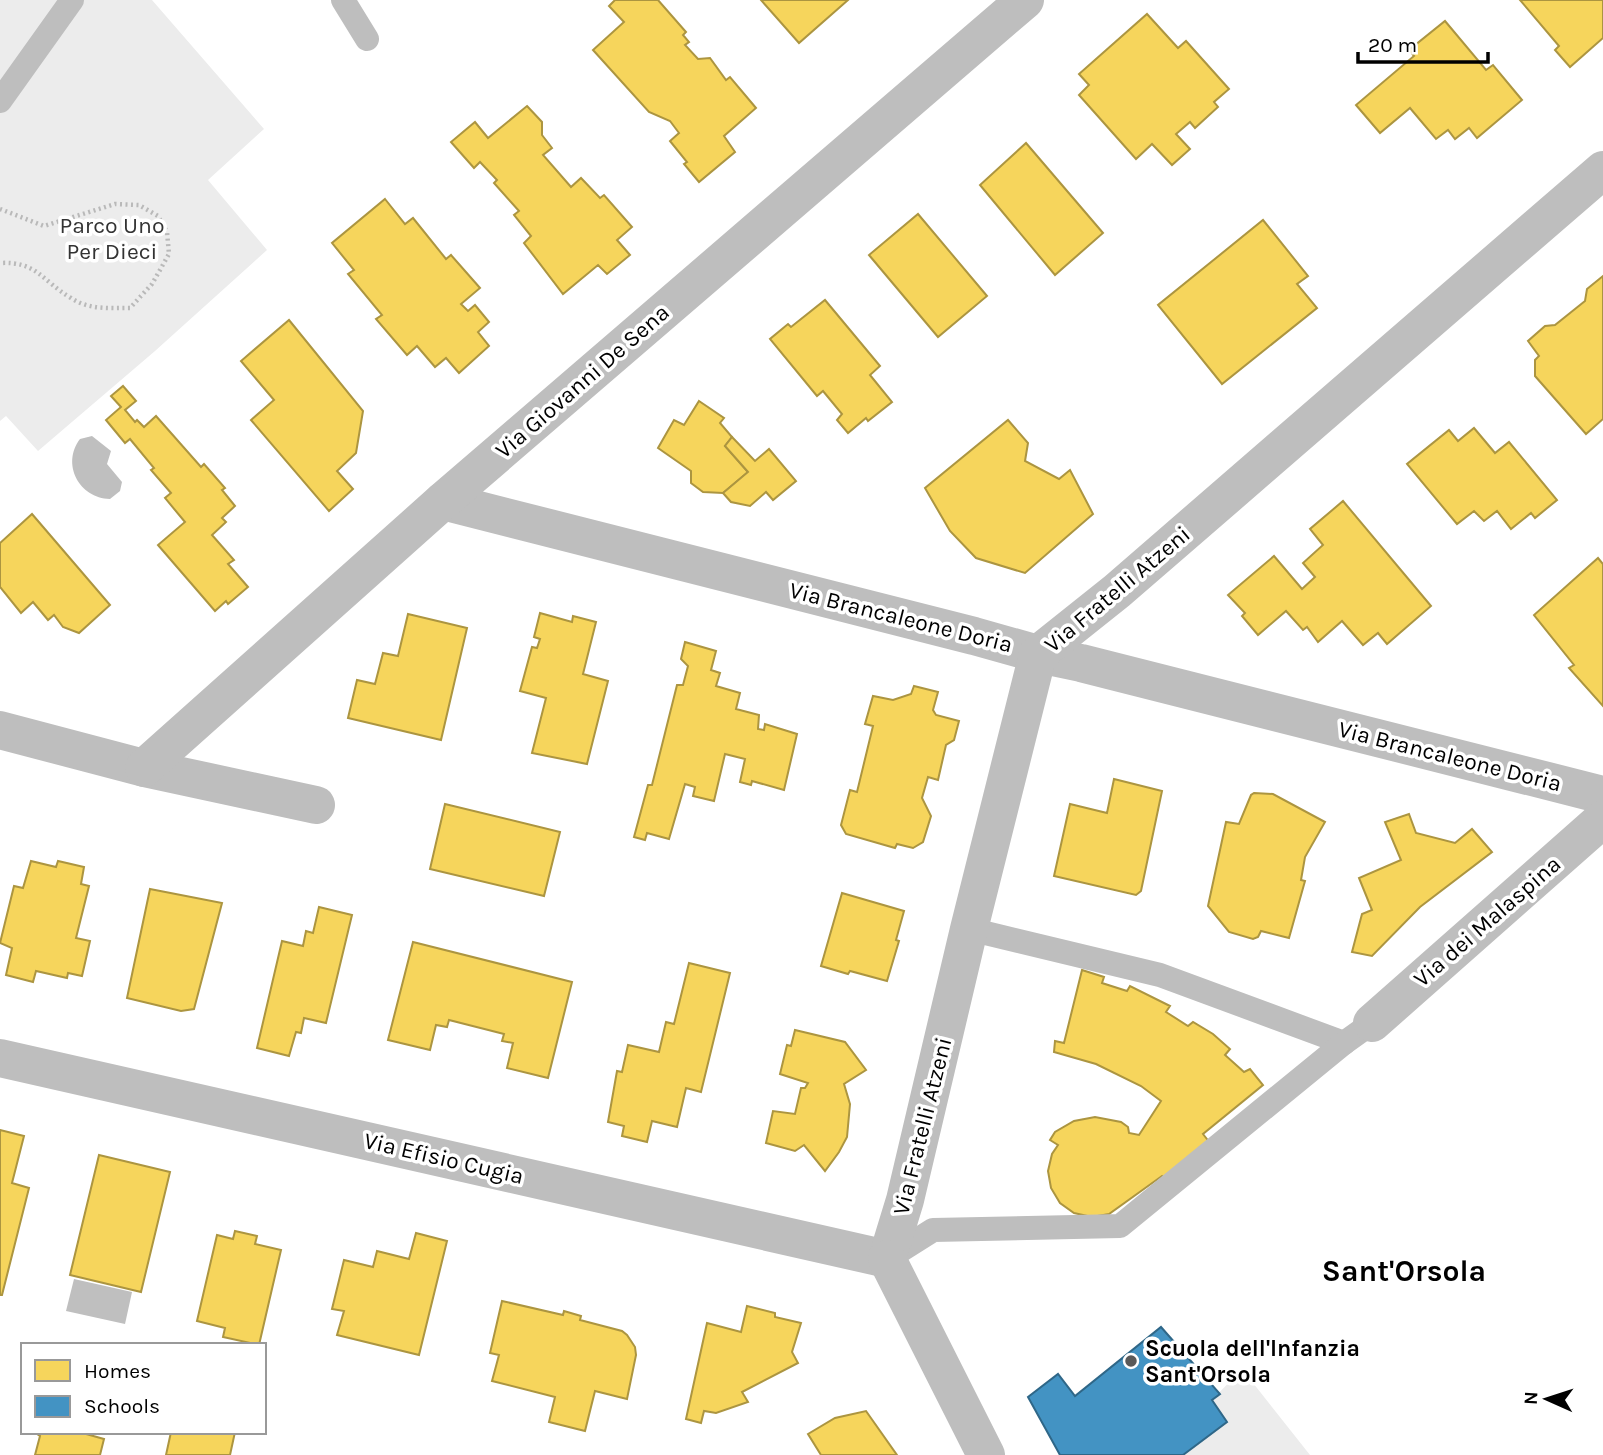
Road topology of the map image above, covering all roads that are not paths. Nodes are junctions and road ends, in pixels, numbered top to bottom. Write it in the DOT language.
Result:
graph roads {
  1 [pos="72,0"];
  2 [pos="343,0"];
  3 [pos="1025,0"];
  4 [pos="367,39"];
  5 [pos="0,101"];
  6 [pos="1603,170"];
  7 [pos="443,501"];
  8 [pos="1038,654"];
  9 [pos="0,730"];
  10 [pos="144,768"];
  11 [pos="1603,795"];
  12 [pos="316,804"];
  13 [pos="1603,819"];
  14 [pos="969,929"];
  15 [pos="1358,1033"];
  16 [pos="0,1058"];
  17 [pos="887,1259"];
  18 [pos="986,1455"];
  1 -- 5 [label="lane"];
  2 -- 4 [label="lane"];
  3 -- 7 [label="street, Via Giovanni De Sena"];
  6 -- 8 [label="street, Via Fratelli Atzeni"];
  7 -- 8 [label="street, Via Brancaleone Doria"];
  7 -- 10 [label="street, Via Giovanni De Sena"];
  8 -- 11 [label="street, Via Brancaleone Doria"];
  8 -- 14 [label="street, Via Fratelli Atzeni"];
  9 -- 10 [label="street"];
  10 -- 12 [label="street"];
  13 -- 15 [label="street, Via dei Malaspina"];
  14 -- 15 [label="lane"];
  14 -- 17 [label="street, Via Fratelli Atzeni"];
  15 -- 17 [label="lane"];
  16 -- 17 [label="street, Via Efisio Cugia"];
  17 -- 18 [label="street"];
}
